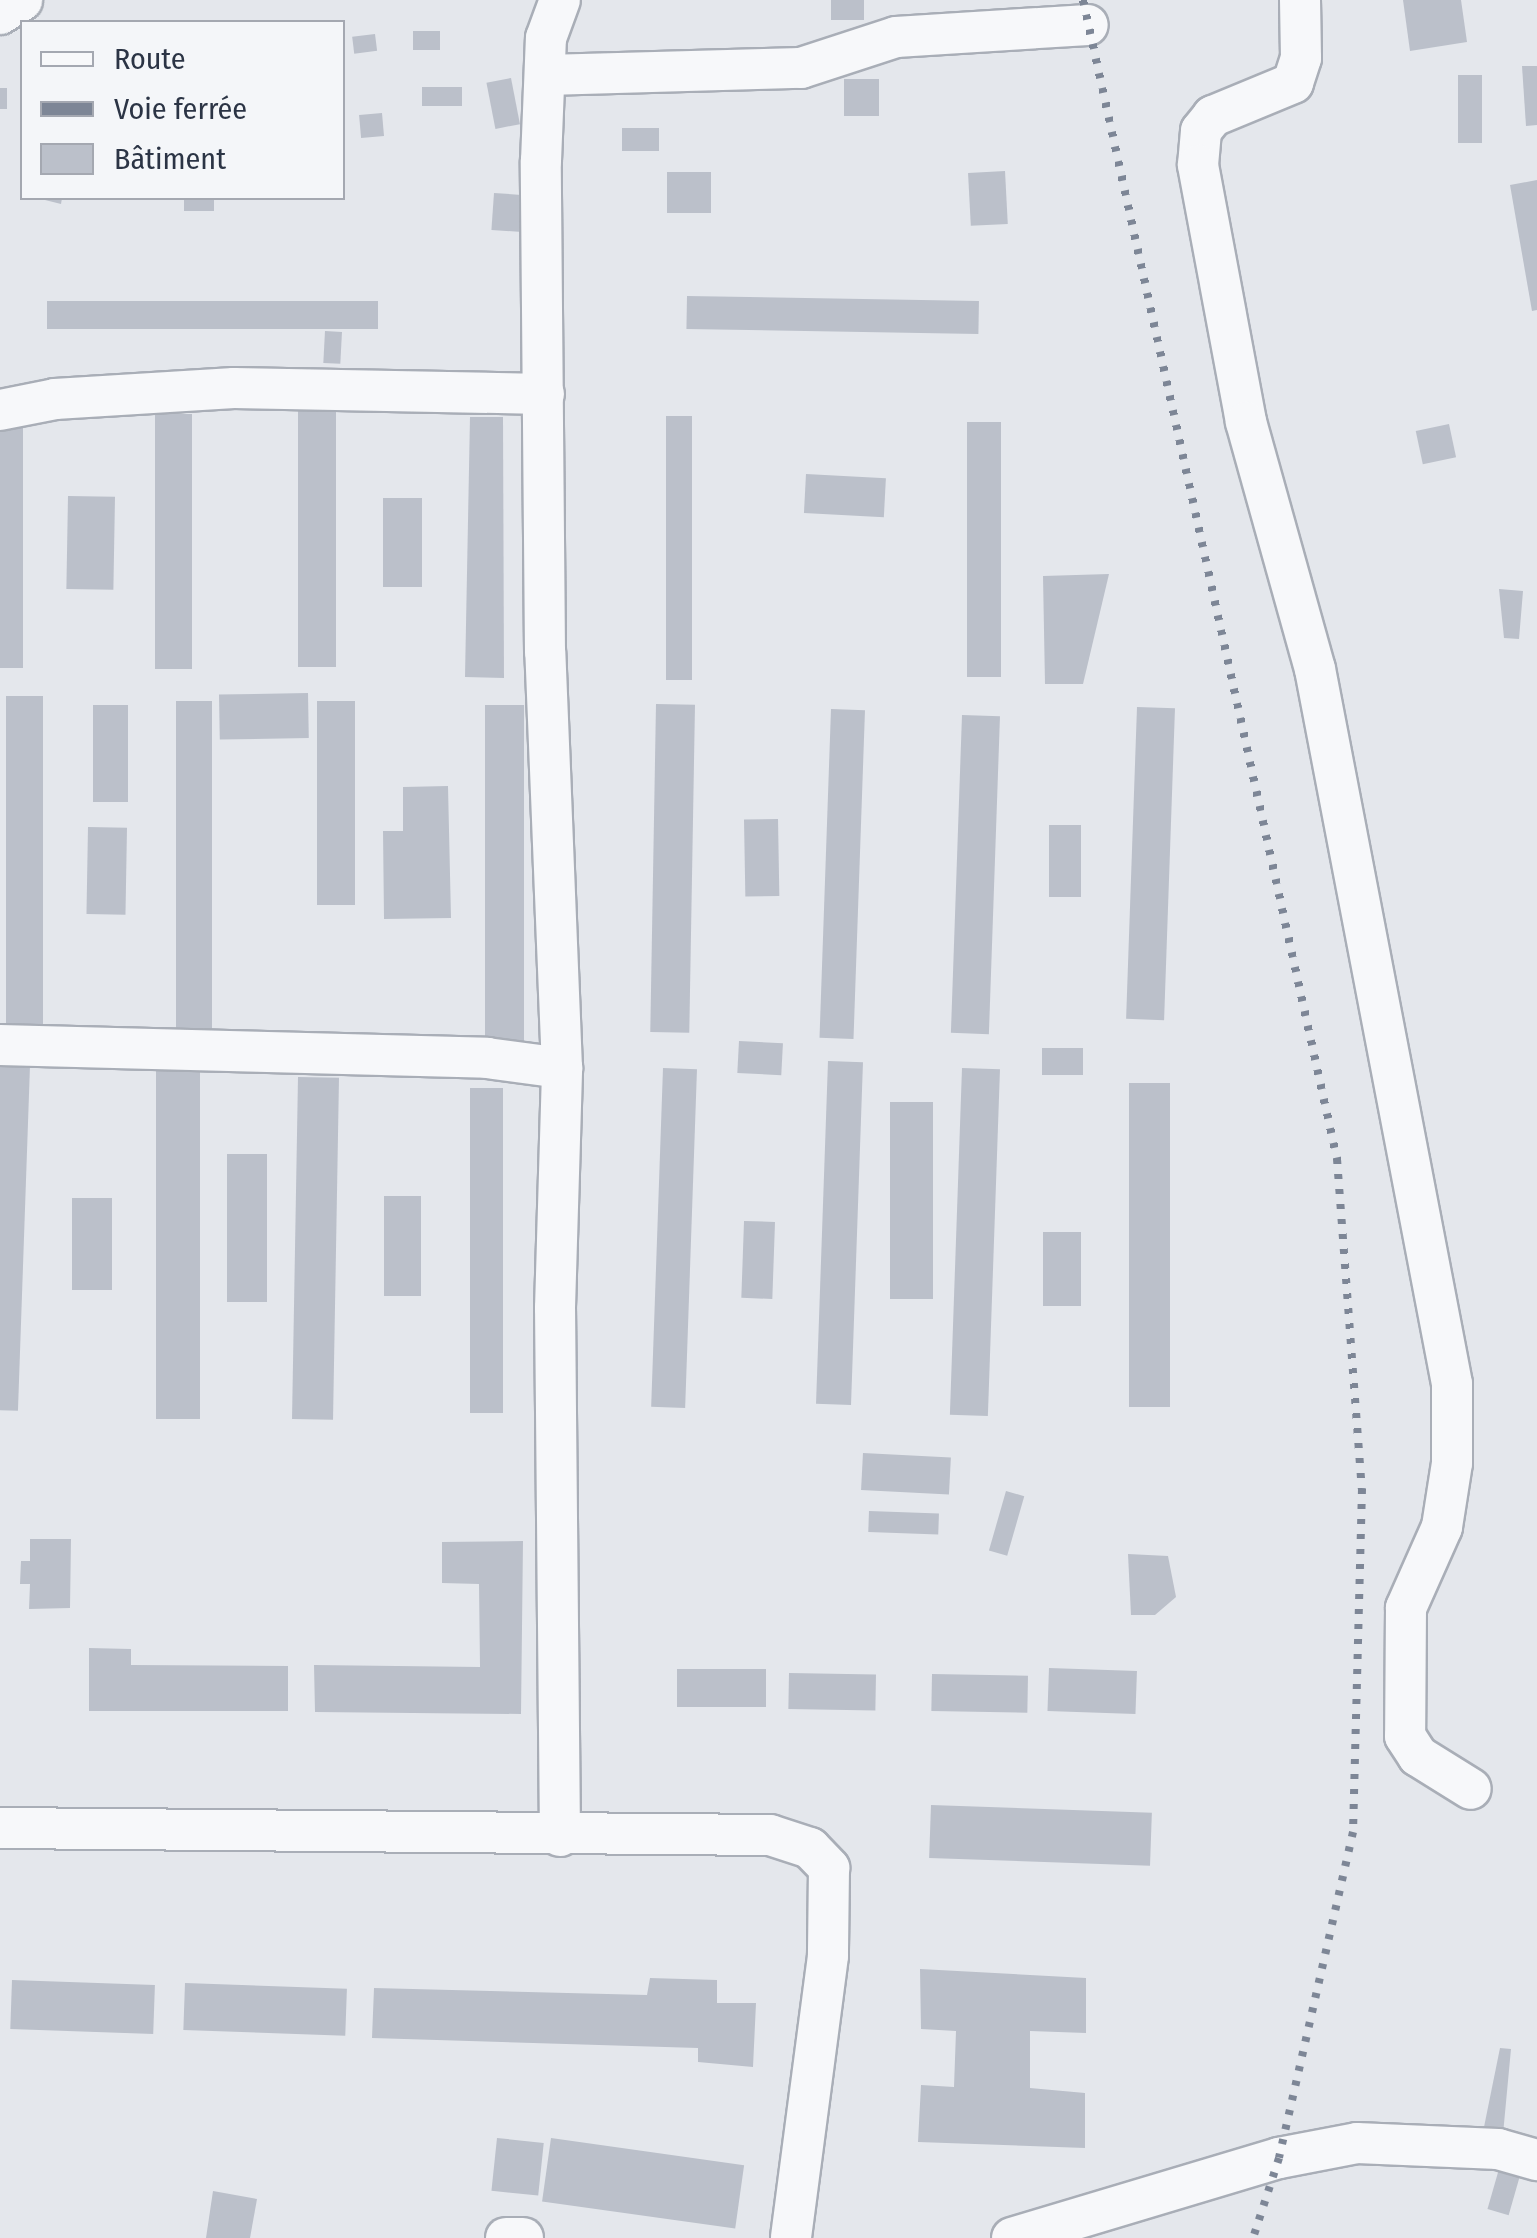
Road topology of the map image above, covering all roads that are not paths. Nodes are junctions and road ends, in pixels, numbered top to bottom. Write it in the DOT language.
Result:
graph roads {
  1 [pos="22,0"];
  2 [pos="560,0"];
  3 [pos="1300,0"];
  4 [pos="0,14"];
  5 [pos="1088,25"];
  6 [pos="546,76"];
  7 [pos="544,394"];
  8 [pos="0,410"];
  9 [pos="0,1045"];
  10 [pos="562,1068"];
  11 [pos="1471,1789"];
  12 [pos="0,1828"];
  13 [pos="560,1836"];
  14 [pos="1537,2160"];
  15 [pos="506,2238"];
  16 [pos="523,2238"];
  17 [pos="791,2238"];
  18 [pos="1012,2238"];
  1 -- 4 [label="street"];
  2 -- 6 [label="street"];
  3 -- 11 [label="street"];
  5 -- 6 [label="street"];
  6 -- 7 [label="street"];
  7 -- 8 [label="street"];
  7 -- 10 [label="street"];
  9 -- 10 [label="street"];
  10 -- 13 [label="street"];
  12 -- 13 [label="street"];
  13 -- 17 [label="street"];
  14 -- 18 [label="street"];
  15 -- 16 [label="street"];
}
